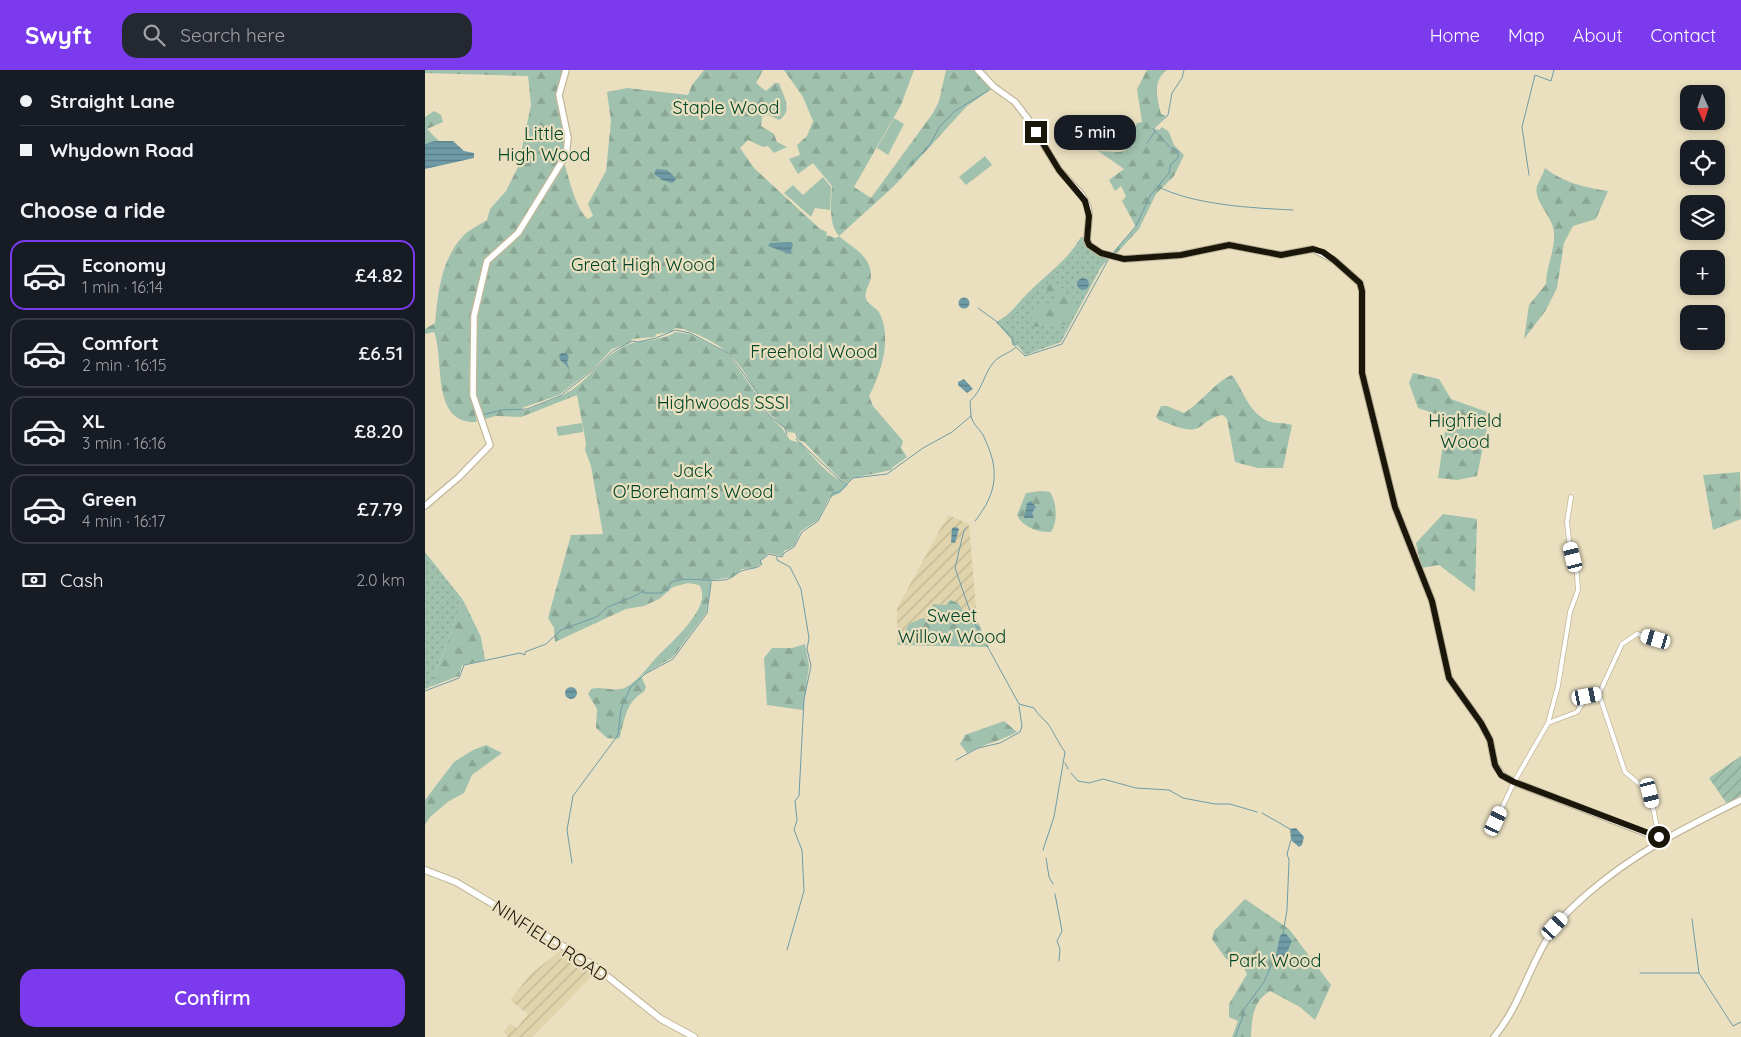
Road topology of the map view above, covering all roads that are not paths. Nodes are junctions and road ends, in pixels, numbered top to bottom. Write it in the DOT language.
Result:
graph roads {
  1 [pos="566,70"];
  2 [pos="978,70"];
  3 [pos="1571,497"];
  4 [pos="425,506"];
  5 [pos="1656,639"];
  6 [pos="1599,694"];
  7 [pos="1548,723"];
  8 [pos="1514,782"];
  9 [pos="1741,800"];
  10 [pos="1496,821"];
  11 [pos="1660,838"];
  12 [pos="425,870"];
  13 [pos="695,1037"];
  14 [pos="1493,1037"];
  1 -- 4 [label="street"];
  2 -- 8 [label="street"];
  3 -- 7 [label="street"];
  5 -- 6 [label="street"];
  6 -- 7 [label="street"];
  6 -- 11 [label="street"];
  7 -- 8 [label="street"];
  8 -- 10 [label="street"];
  8 -- 11 [label="street"];
  9 -- 11 [label="street"];
  11 -- 14 [label="street"];
  12 -- 13 [label="main road, NINFIELD ROAD"];
}
